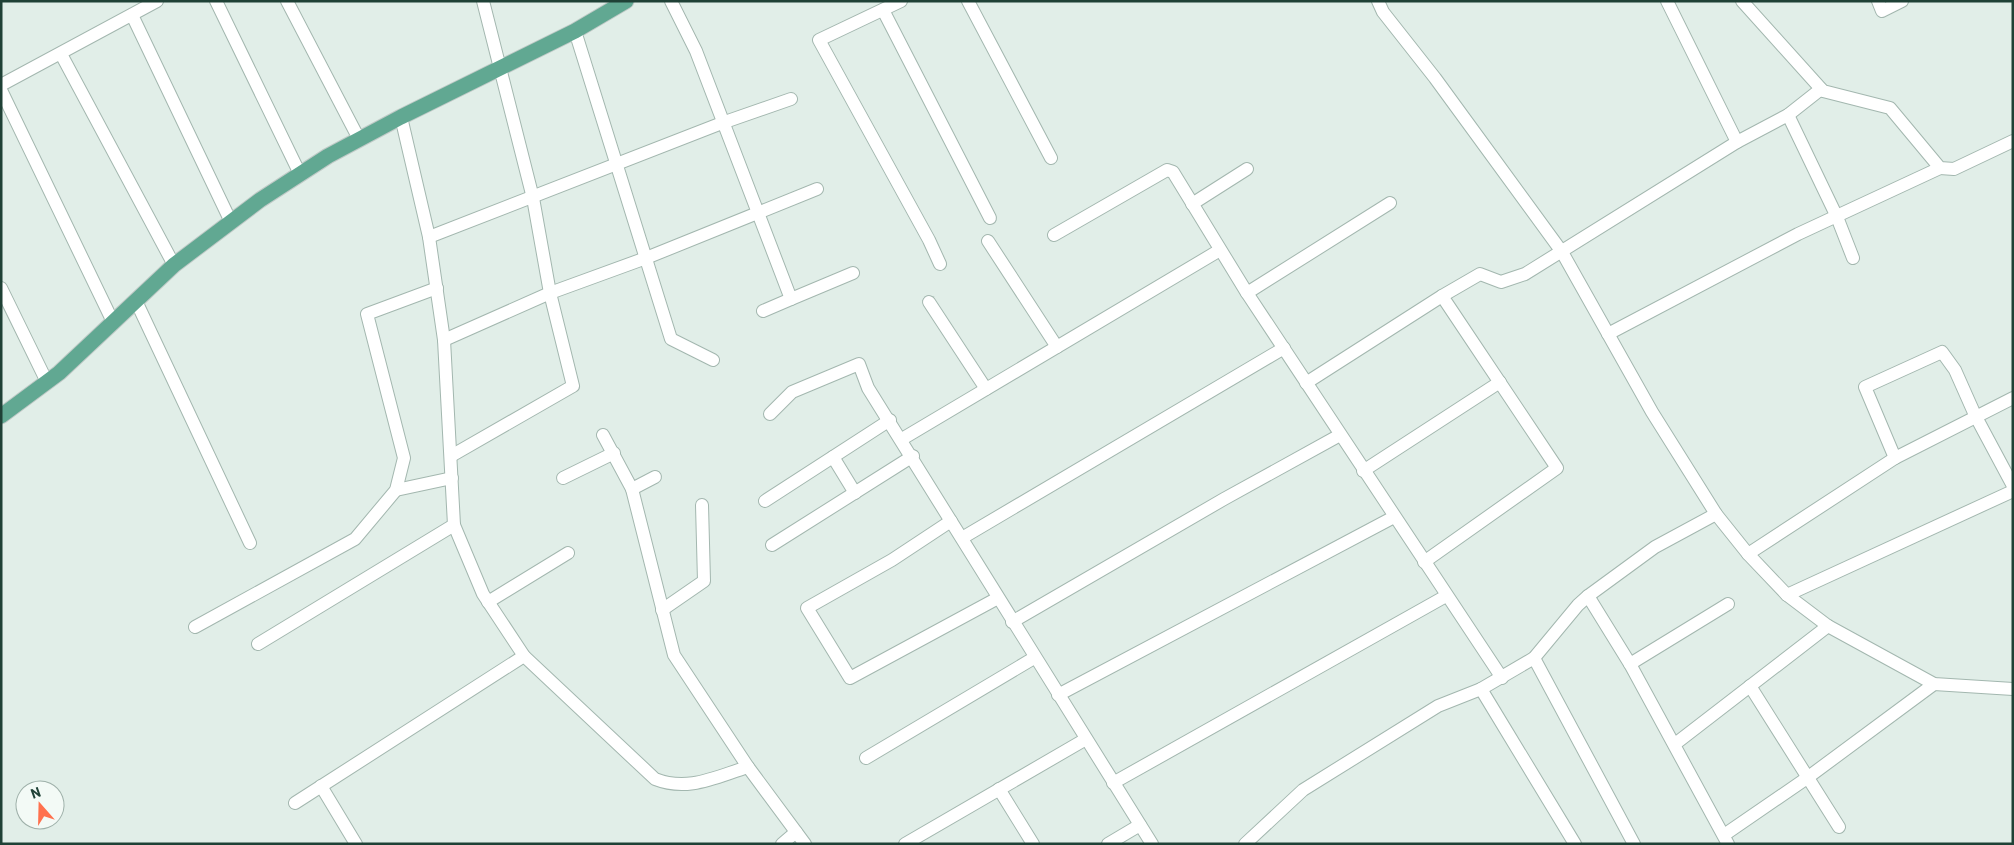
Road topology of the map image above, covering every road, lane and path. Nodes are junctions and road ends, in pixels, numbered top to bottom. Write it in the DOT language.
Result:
graph roads {
  1 [pos="156,1"];
  2 [pos="216,1"];
  3 [pos="287,1"];
  4 [pos="483,1"];
  5 [pos="626,1"];
  6 [pos="671,1"];
  7 [pos="901,1"];
  8 [pos="968,1"];
  9 [pos="1378,1"];
  10 [pos="1667,1"];
  11 [pos="1742,1"];
  12 [pos="1878,1"];
  13 [pos="1902,1"];
  14 [pos="882,10"];
  15 [pos="132,15"];
  16 [pos="575,31"];
  17 [pos="61,54"];
  18 [pos="500,68"];
  19 [pos="1,85"];
  20 [pos="1821,89"];
  21 [pos="1,90"];
  22 [pos="791,99"];
  23 [pos="1788,115"];
  24 [pos="401,117"];
  25 [pos="722,123"];
  26 [pos="360,139"];
  27 [pos="2013,141"];
  28 [pos="1737,142"];
  29 [pos="1051,158"];
  30 [pos="618,164"];
  31 [pos="1940,168"];
  32 [pos="1247,169"];
  33 [pos="300,174"];
  34 [pos="817,189"];
  35 [pos="533,198"];
  36 [pos="1390,203"];
  37 [pos="1192,204"];
  38 [pos="759,212"];
  39 [pos="1837,217"];
  40 [pos="990,218"];
  41 [pos="231,222"];
  42 [pos="1054,235"];
  43 [pos="429,237"];
  44 [pos="988,241"];
  45 [pos="1220,250"];
  46 [pos="1562,252"];
  47 [pos="646,258"];
  48 [pos="1853,258"];
  49 [pos="940,264"];
  50 [pos="174,265"];
  51 [pos="853,273"];
  52 [pos="1,288"];
  53 [pos="437,288"];
  54 [pos="550,293"];
  55 [pos="1247,293"];
  56 [pos="1442,296"];
  57 [pos="791,299"];
  58 [pos="136,301"];
  59 [pos="929,302"];
  60 [pos="763,311"];
  61 [pos="113,322"];
  62 [pos="1608,334"];
  63 [pos="444,340"];
  64 [pos="1058,347"];
  65 [pos="1284,348"];
  66 [pos="713,360"];
  67 [pos="47,382"];
  68 [pos="1500,382"];
  69 [pos="1306,383"];
  70 [pos="986,389"];
  71 [pos="2013,398"];
  72 [pos="770,414"];
  73 [pos="1975,415"];
  74 [pos="1,416"];
  75 [pos="890,420"];
  76 [pos="603,434"];
  77 [pos="1340,435"];
  78 [pos="902,439"];
  79 [pos="614,453"];
  80 [pos="451,456"];
  81 [pos="913,456"];
  82 [pos="833,457"];
  83 [pos="1895,458"];
  84 [pos="1363,471"];
  85 [pos="655,477"];
  86 [pos="452,478"];
  87 [pos="563,478"];
  88 [pos="2013,486"];
  89 [pos="632,489"];
  90 [pos="396,490"];
  91 [pos="2013,491"];
  92 [pos="855,493"];
  93 [pos="765,500"];
  94 [pos="702,505"];
  95 [pos="1716,514"];
  96 [pos="1394,517"];
  97 [pos="951,521"];
  98 [pos="454,525"];
  99 [pos="962,538"];
  100 [pos="250,543"];
  101 [pos="772,545"];
  102 [pos="568,553"];
  103 [pos="1748,554"];
  104 [pos="1424,562"];
  105 [pos="1787,595"];
  106 [pos="1446,596"];
  107 [pos="1588,596"];
  108 [pos="998,598"];
  109 [pos="488,602"];
  110 [pos="1728,604"];
  111 [pos="662,610"];
  112 [pos="1012,622"];
  113 [pos="1828,626"];
  114 [pos="195,627"];
  115 [pos="258,644"];
  116 [pos="524,656"];
  117 [pos="1034,658"];
  118 [pos="1534,658"];
  119 [pos="1630,664"];
  120 [pos="1502,678"];
  121 [pos="1934,684"];
  122 [pos="1750,686"];
  123 [pos="1481,689"];
  124 [pos="2013,689"];
  125 [pos="1058,695"];
  126 [pos="1086,739"];
  127 [pos="1675,744"];
  128 [pos="866,758"];
  129 [pos="748,767"];
  130 [pos="1807,778"];
  131 [pos="1113,783"];
  132 [pos="321,786"];
  133 [pos="999,789"];
  134 [pos="295,803"];
  135 [pos="1140,825"];
  136 [pos="1839,827"];
  137 [pos="796,832"];
  138 [pos="1726,839"];
  139 [pos="1249,842"];
  140 [pos="356,844"];
  141 [pos="782,844"];
  142 [pos="805,844"];
  143 [pos="905,844"];
  144 [pos="1033,844"];
  145 [pos="1108,844"];
  146 [pos="1152,844"];
  147 [pos="1575,844"];
  148 [pos="1634,844"];
  1 -- 15 [label="street"];
  2 -- 33 [label="street"];
  3 -- 26 [label="street"];
  4 -- 18 [label="street"];
  5 -- 16 [label="main road"];
  6 -- 25 [label="street"];
  7 -- 14 [label="street"];
  8 -- 29 [label="street"];
  9 -- 46 [label="street"];
  10 -- 28 [label="street"];
  11 -- 20 [label="street"];
  12 -- 13 [label="street"];
  14 -- 40 [label="street"];
  14 -- 49 [label="street"];
  15 -- 17 [label="street"];
  15 -- 41 [label="street"];
  16 -- 18 [label="main road"];
  16 -- 30 [label="street"];
  17 -- 19 [label="street"];
  17 -- 50 [label="street"];
  18 -- 24 [label="main road"];
  18 -- 35 [label="street"];
  20 -- 23 [label="street"];
  20 -- 31 [label="street"];
  21 -- 61 [label="street"];
  22 -- 25 [label="street"];
  23 -- 28 [label="street"];
  23 -- 39 [label="street"];
  24 -- 26 [label="main road"];
  24 -- 43 [label="street"];
  25 -- 30 [label="street"];
  25 -- 38 [label="street"];
  26 -- 33 [label="main road"];
  27 -- 31 [label="street"];
  28 -- 46 [label="street"];
  30 -- 35 [label="street"];
  30 -- 47 [label="street"];
  31 -- 39 [label="street"];
  32 -- 37 [label="street"];
  33 -- 41 [label="main road"];
  34 -- 38 [label="street"];
  35 -- 43 [label="street"];
  35 -- 54 [label="street"];
  36 -- 55 [label="street"];
  37 -- 42 [label="street"];
  37 -- 45 [label="street"];
  38 -- 47 [label="street"];
  38 -- 57 [label="street"];
  39 -- 48 [label="street"];
  39 -- 62 [label="street"];
  41 -- 50 [label="main road"];
  43 -- 53 [label="street"];
  44 -- 64 [label="street"];
  45 -- 55 [label="street"];
  45 -- 64 [label="street"];
  46 -- 56 [label="street"];
  46 -- 62 [label="street"];
  47 -- 54 [label="street"];
  47 -- 66 [label="street"];
  50 -- 58 [label="main road"];
  51 -- 57 [label="street"];
  52 -- 67 [label="street"];
  53 -- 63 [label="street"];
  53 -- 90 [label="street"];
  54 -- 63 [label="street"];
  54 -- 80 [label="street"];
  55 -- 65 [label="street"];
  56 -- 68 [label="street"];
  56 -- 69 [label="street"];
  57 -- 60 [label="street"];
  58 -- 61 [label="main road"];
  58 -- 100 [label="street"];
  59 -- 70 [label="street"];
  61 -- 67 [label="main road"];
  62 -- 95 [label="street"];
  63 -- 80 [label="street"];
  64 -- 70 [label="street"];
  65 -- 69 [label="street"];
  65 -- 99 [label="street"];
  67 -- 74 [label="main road"];
  68 -- 84 [label="street"];
  68 -- 104 [label="street"];
  69 -- 77 [label="street"];
  70 -- 78 [label="street"];
  71 -- 73 [label="street"];
  72 -- 75 [label="street"];
  73 -- 83 [label="street"];
  73 -- 83 [label="street"];
  73 -- 88 [label="street"];
  75 -- 78 [label="street"];
  75 -- 82 [label="street"];
  76 -- 79 [label="street"];
  77 -- 84 [label="street"];
  77 -- 112 [label="street"];
  78 -- 81 [label="street"];
  79 -- 87 [label="street"];
  79 -- 89 [label="street"];
  80 -- 86 [label="street"];
  81 -- 92 [label="street"];
  81 -- 97 [label="street"];
  82 -- 92 [label="street"];
  82 -- 93 [label="street"];
  83 -- 103 [label="street"];
  84 -- 96 [label="street"];
  85 -- 89 [label="street"];
  86 -- 90 [label="street"];
  86 -- 98 [label="street"];
  89 -- 111 [label="street"];
  90 -- 114 [label="street"];
  91 -- 105 [label="street"];
  92 -- 101 [label="street"];
  94 -- 111 [label="street"];
  95 -- 103 [label="street"];
  95 -- 107 [label="street"];
  96 -- 104 [label="street"];
  96 -- 125 [label="street"];
  97 -- 99 [label="street"];
  97 -- 108 [label="street"];
  98 -- 109 [label="street"];
  98 -- 115 [label="street"];
  99 -- 108 [label="street"];
  102 -- 109 [label="street"];
  103 -- 105 [label="street"];
  104 -- 106 [label="street"];
  105 -- 113 [label="street"];
  106 -- 120 [label="street"];
  106 -- 131 [label="street"];
  107 -- 118 [label="street"];
  107 -- 119 [label="street"];
  108 -- 112 [label="street"];
  109 -- 116 [label="street"];
  110 -- 119 [label="street"];
  111 -- 129 [label="street"];
  112 -- 117 [label="street"];
  113 -- 121 [label="street"];
  113 -- 122 [label="street"];
  116 -- 129 [label="street"];
  116 -- 132 [label="street"];
  117 -- 125 [label="street"];
  117 -- 128 [label="street"];
  118 -- 120 [label="street"];
  118 -- 148 [label="street"];
  119 -- 127 [label="street"];
  120 -- 123 [label="street"];
  121 -- 124 [label="street"];
  121 -- 130 [label="street"];
  122 -- 127 [label="street"];
  122 -- 130 [label="street"];
  123 -- 139 [label="street"];
  123 -- 147 [label="street"];
  125 -- 126 [label="street"];
  126 -- 131 [label="street"];
  126 -- 133 [label="street"];
  127 -- 138 [label="street"];
  129 -- 137 [label="street"];
  130 -- 136 [label="street"];
  130 -- 138 [label="street"];
  131 -- 135 [label="street"];
  132 -- 134 [label="street"];
  132 -- 140 [label="street"];
  133 -- 143 [label="street"];
  133 -- 144 [label="street"];
  135 -- 145 [label="street"];
  135 -- 146 [label="street"];
  137 -- 141 [label="street"];
  137 -- 142 [label="street"];
}
